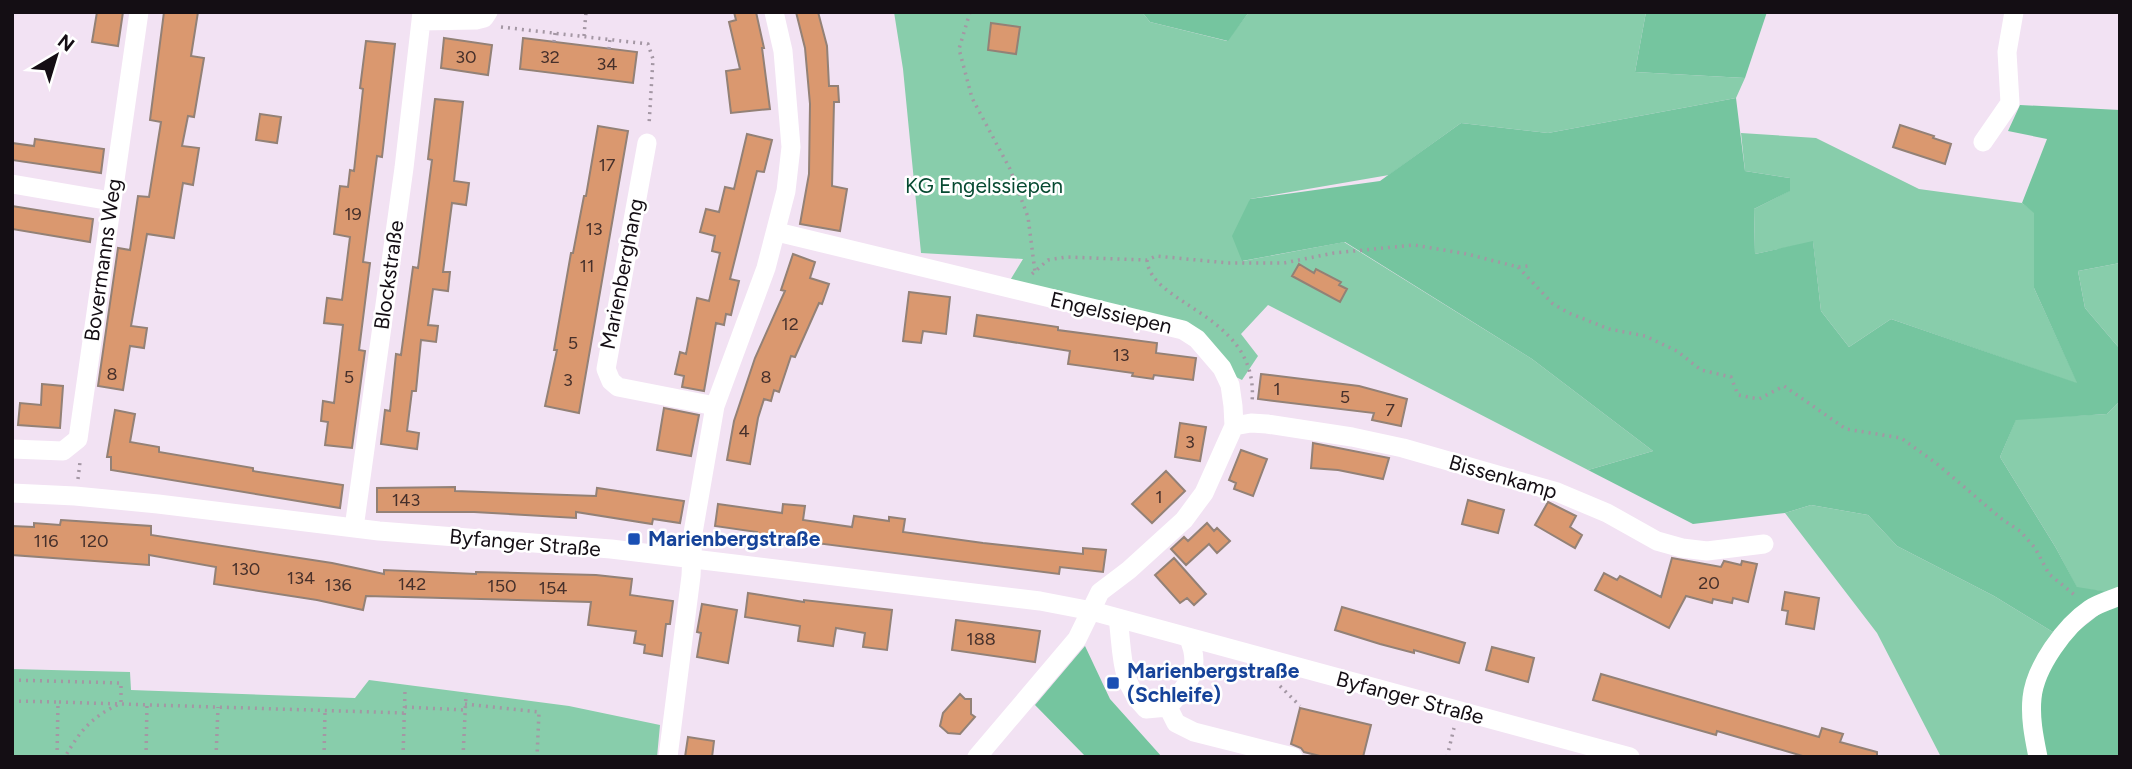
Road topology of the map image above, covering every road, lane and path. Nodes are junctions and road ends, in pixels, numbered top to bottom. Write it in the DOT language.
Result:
graph roads {
  1 [pos="139,12"];
  2 [pos="586,12"];
  3 [pos="774,12"];
  4 [pos="970,12"];
  5 [pos="2014,12"];
  6 [pos="486,15"];
  7 [pos="422,16"];
  8 [pos="555,33"];
  9 [pos="584,36"];
  10 [pos="610,39"];
  11 [pos="554,42"];
  12 [pos="609,49"];
  13 [pos="1983,142"];
  14 [pos="647,143"];
  15 [pos="12,184"];
  16 [pos="111,201"];
  17 [pos="777,232"];
  18 [pos="1528,266"];
  19 [pos="1518,267"];
  20 [pos="715,406"];
  21 [pos="1234,426"];
  22 [pos="12,449"];
  23 [pos="12,493"];
  24 [pos="354,528"];
  25 [pos="1764,544"];
  26 [pos="691,558"];
  27 [pos="2120,596"];
  28 [pos="2094,607"];
  29 [pos="1092,611"];
  30 [pos="1118,618"];
  31 [pos="1189,639"];
  32 [pos="12,680"];
  33 [pos="1280,686"];
  34 [pos="405,691"];
  35 [pos="466,694"];
  36 [pos="12,701"];
  37 [pos="58,702"];
  38 [pos="121,704"];
  39 [pos="147,704"];
  40 [pos="1300,706"];
  41 [pos="218,707"];
  42 [pos="405,707"];
  43 [pos="465,707"];
  44 [pos="1168,707"];
  45 [pos="325,711"];
  46 [pos="1457,711"];
  47 [pos="405,713"];
  48 [pos="57,757"];
  49 [pos="65,757"];
  50 [pos="146,757"];
  51 [pos="216,757"];
  52 [pos="324,757"];
  53 [pos="403,757"];
  54 [pos="463,757"];
  55 [pos="537,757"];
  56 [pos="668,757"];
  57 [pos="976,757"];
  58 [pos="1293,757"];
  59 [pos="1447,757"];
  60 [pos="1630,757"];
  61 [pos="2038,757"];
  1 -- 16 [label="street, Bovermanns Weg"];
  2 -- 9 [label="path"];
  3 -- 17 [label="street"];
  4 -- 19 [label="path"];
  5 -- 13 [label="street"];
  6 -- 7 [label="street, Blockstraße"];
  6 -- 8 [label="path"];
  7 -- 24 [label="street, Blockstraße"];
  8 -- 9 [label="path"];
  8 -- 11 [label="path"];
  9 -- 10 [label="path"];
  10 -- 12 [label="path"];
  10 -- 14 [label="path"];
  14 -- 20 [label="street, Marienberghang"];
  15 -- 16 [label="street"];
  16 -- 22 [label="street, Bovermanns Weg"];
  17 -- 20 [label="street"];
  17 -- 21 [label="street, Engelssiepen"];
  18 -- 19 [label="path"];
  19 -- 28 [label="path"];
  20 -- 26 [label="street"];
  21 -- 25 [label="street, Bissenkamp"];
  21 -- 29 [label="street, Engelssiepen"];
  23 -- 24 [label="street, Byfanger Straße"];
  24 -- 26 [label="street, Byfanger Straße"];
  26 -- 29 [label="street, Byfanger Straße"];
  26 -- 56 [label="street"];
  27 -- 28 [label="street"];
  28 -- 61 [label="street"];
  29 -- 30 [label="street, Byfanger Straße"];
  29 -- 57 [label="street, Engelssiepen"];
  30 -- 31 [label="street, Byfanger Straße"];
  30 -- 44 [label="street"];
  31 -- 44 [label="street"];
  31 -- 46 [label="street, Byfanger Straße"];
  32 -- 38 [label="path"];
  33 -- 40 [label="path"];
  34 -- 42 [label="path"];
  35 -- 43 [label="path"];
  36 -- 37 [label="path"];
  37 -- 38 [label="path"];
  37 -- 48 [label="path"];
  38 -- 39 [label="path"];
  38 -- 49 [label="path"];
  39 -- 41 [label="path"];
  39 -- 50 [label="path"];
  41 -- 45 [label="path"];
  41 -- 51 [label="path"];
  42 -- 43 [label="path"];
  42 -- 47 [label="path"];
  43 -- 54 [label="path"];
  43 -- 55 [label="path"];
  44 -- 58 [label="street"];
  45 -- 47 [label="path"];
  45 -- 52 [label="path"];
  46 -- 59 [label="path"];
  46 -- 60 [label="street, Byfanger Straße"];
  47 -- 53 [label="path"];
}
